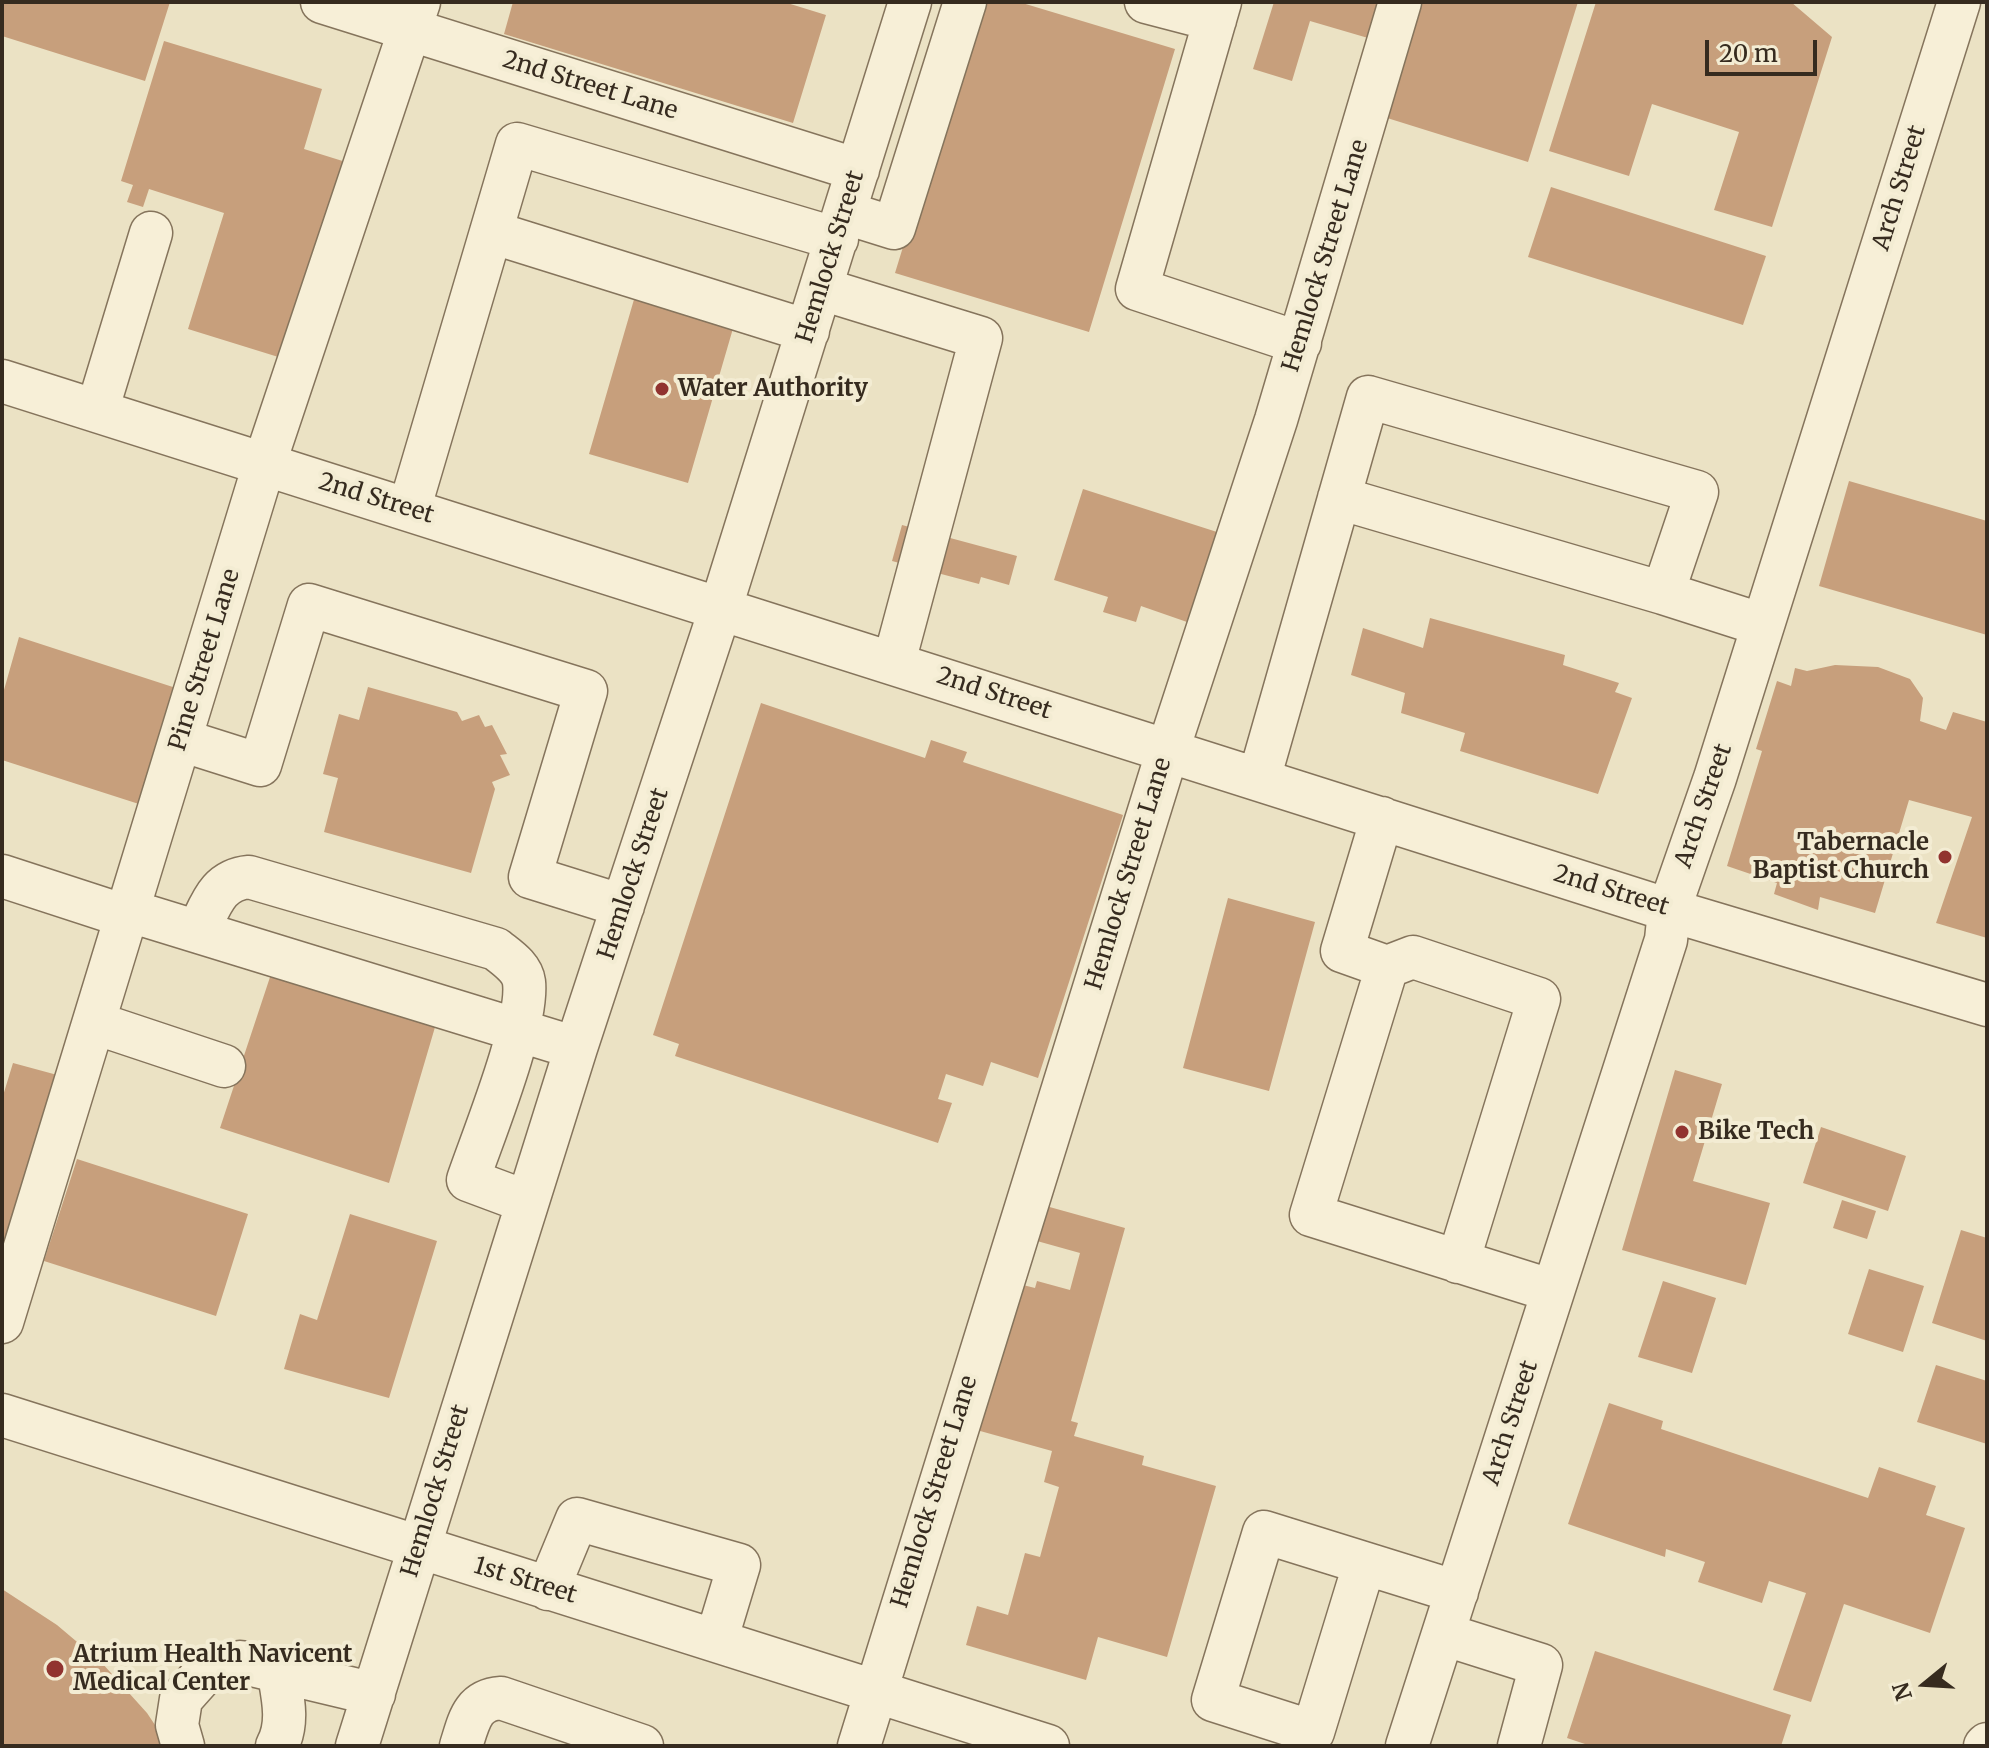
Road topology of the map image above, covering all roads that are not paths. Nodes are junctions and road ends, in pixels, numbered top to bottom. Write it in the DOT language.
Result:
graph roads {
  1 [pos="322,2"];
  2 [pos="910,2"];
  3 [pos="965,2"];
  4 [pos="1146,2"];
  5 [pos="1400,2"];
  6 [pos="1959,2"];
  7 [pos="1218,11"];
  8 [pos="415,16"];
  9 [pos="858,170"];
  10 [pos="841,226"];
  11 [pos="491,232"];
  12 [pos="151,233"];
  13 [pos="822,289"];
  14 [pos="808,331"];
  15 [pos="1300,343"];
  16 [pos="2,381"];
  17 [pos="97,411"];
  18 [pos="264,465"];
  19 [pos="1339,498"];
  20 [pos="409,510"];
  21 [pos="1663,593"];
  22 [pos="721,607"];
  23 [pos="1763,625"];
  24 [pos="894,662"];
  25 [pos="181,740"];
  26 [pos="1168,750"];
  27 [pos="1259,779"];
  28 [pos="1382,818"];
  29 [pos="2,876"];
  30 [pos="623,906"];
  31 [pos="1669,910"];
  32 [pos="129,914"];
  33 [pos="198,931"];
  34 [pos="1387,967"];
  35 [pos="1987,1005"];
  36 [pos="95,1023"];
  37 [pos="518,1030"];
  38 [pos="576,1048"];
  39 [pos="224,1066"];
  40 [pos="527,1202"];
  41 [pos="1458,1262"];
  42 [pos="1553,1291"];
  43 [pos="2,1322"];
  44 [pos="2,1415"];
  45 [pos="417,1548"];
  46 [pos="1364,1565"];
  47 [pos="548,1589"];
  48 [pos="1457,1592"];
  49 [pos="1443,1634"];
  50 [pos="716,1641"];
  51 [pos="278,1669"];
  52 [pos="873,1690"];
  53 [pos="374,1694"];
  54 [pos="183,1746"];
  55 [pos="277,1746"];
  56 [pos="357,1746"];
  57 [pos="461,1746"];
  58 [pos="642,1746"];
  59 [pos="859,1746"];
  60 [pos="1048,1746"];
  61 [pos="1407,1746"];
  62 [pos="1519,1746"];
  1 -- 8 [label="street, 2nd Street Lane"];
  2 -- 9 [label="street, Hemlock Street"];
  3 -- 10 [label="street"];
  4 -- 7 [label="street"];
  5 -- 15 [label="street, Hemlock Street Lane"];
  6 -- 23 [label="street, Arch Street"];
  7 -- 15 [label="street"];
  8 -- 9 [label="street, 2nd Street Lane"];
  8 -- 18 [label="street, Pine Street Lane"];
  9 -- 10 [label="street, Hemlock Street"];
  10 -- 11 [label="street"];
  10 -- 13 [label="street, Hemlock Street"];
  11 -- 14 [label="street"];
  11 -- 20 [label="street"];
  12 -- 17 [label="street"];
  13 -- 14 [label="street, Hemlock Street"];
  13 -- 24 [label="street"];
  14 -- 22 [label="street, Hemlock Street"];
  15 -- 26 [label="street, Hemlock Street Lane"];
  16 -- 17 [label="street, 2nd Street"];
  17 -- 18 [label="street, 2nd Street"];
  18 -- 20 [label="street, 2nd Street"];
  18 -- 25 [label="street, Pine Street Lane"];
  19 -- 21 [label="street"];
  19 -- 21 [label="street"];
  19 -- 27 [label="street"];
  20 -- 22 [label="street, 2nd Street"];
  21 -- 23 [label="street"];
  22 -- 24 [label="street, 2nd Street"];
  22 -- 30 [label="street, Hemlock Street"];
  23 -- 31 [label="street, Arch Street"];
  24 -- 26 [label="street, 2nd Street"];
  25 -- 30 [label="street"];
  25 -- 32 [label="street, Pine Street Lane"];
  26 -- 27 [label="street, 2nd Street"];
  26 -- 52 [label="street, Hemlock Street Lane"];
  27 -- 28 [label="street, 2nd Street"];
  28 -- 31 [label="street, 2nd Street"];
  28 -- 34 [label="street"];
  29 -- 32 [label="street"];
  30 -- 38 [label="street, Hemlock Street"];
  31 -- 35 [label="street, 2nd Street"];
  31 -- 42 [label="street, Arch Street"];
  32 -- 33 [label="street"];
  32 -- 36 [label="street, Pine Street Lane"];
  33 -- 37 [label="street"];
  33 -- 37 [label="street"];
  34 -- 41 [label="street"];
  34 -- 41 [label="street"];
  36 -- 39 [label="street"];
  36 -- 43 [label="street, Pine Street Lane"];
  37 -- 38 [label="street"];
  37 -- 40 [label="street"];
  38 -- 40 [label="street, Hemlock Street"];
  40 -- 45 [label="street, Hemlock Street"];
  41 -- 42 [label="street"];
  42 -- 48 [label="street, Arch Street"];
  44 -- 45 [label="street, 1st Street"];
  45 -- 47 [label="street, 1st Street"];
  45 -- 53 [label="street, Hemlock Street"];
  46 -- 46 [label="street"];
  46 -- 48 [label="street"];
  47 -- 50 [label="street, 1st Street"];
  47 -- 50 [label="street"];
  48 -- 49 [label="street, Arch Street"];
  49 -- 61 [label="street, Arch Street"];
  49 -- 62 [label="street"];
  50 -- 52 [label="street, 1st Street"];
  51 -- 53 [label="street"];
  51 -- 54 [label="street"];
  51 -- 55 [label="street"];
  52 -- 59 [label="street, Hemlock Street Lane"];
  52 -- 60 [label="street, 1st Street"];
  53 -- 56 [label="street, Hemlock Street"];
  57 -- 58 [label="street"];
}
